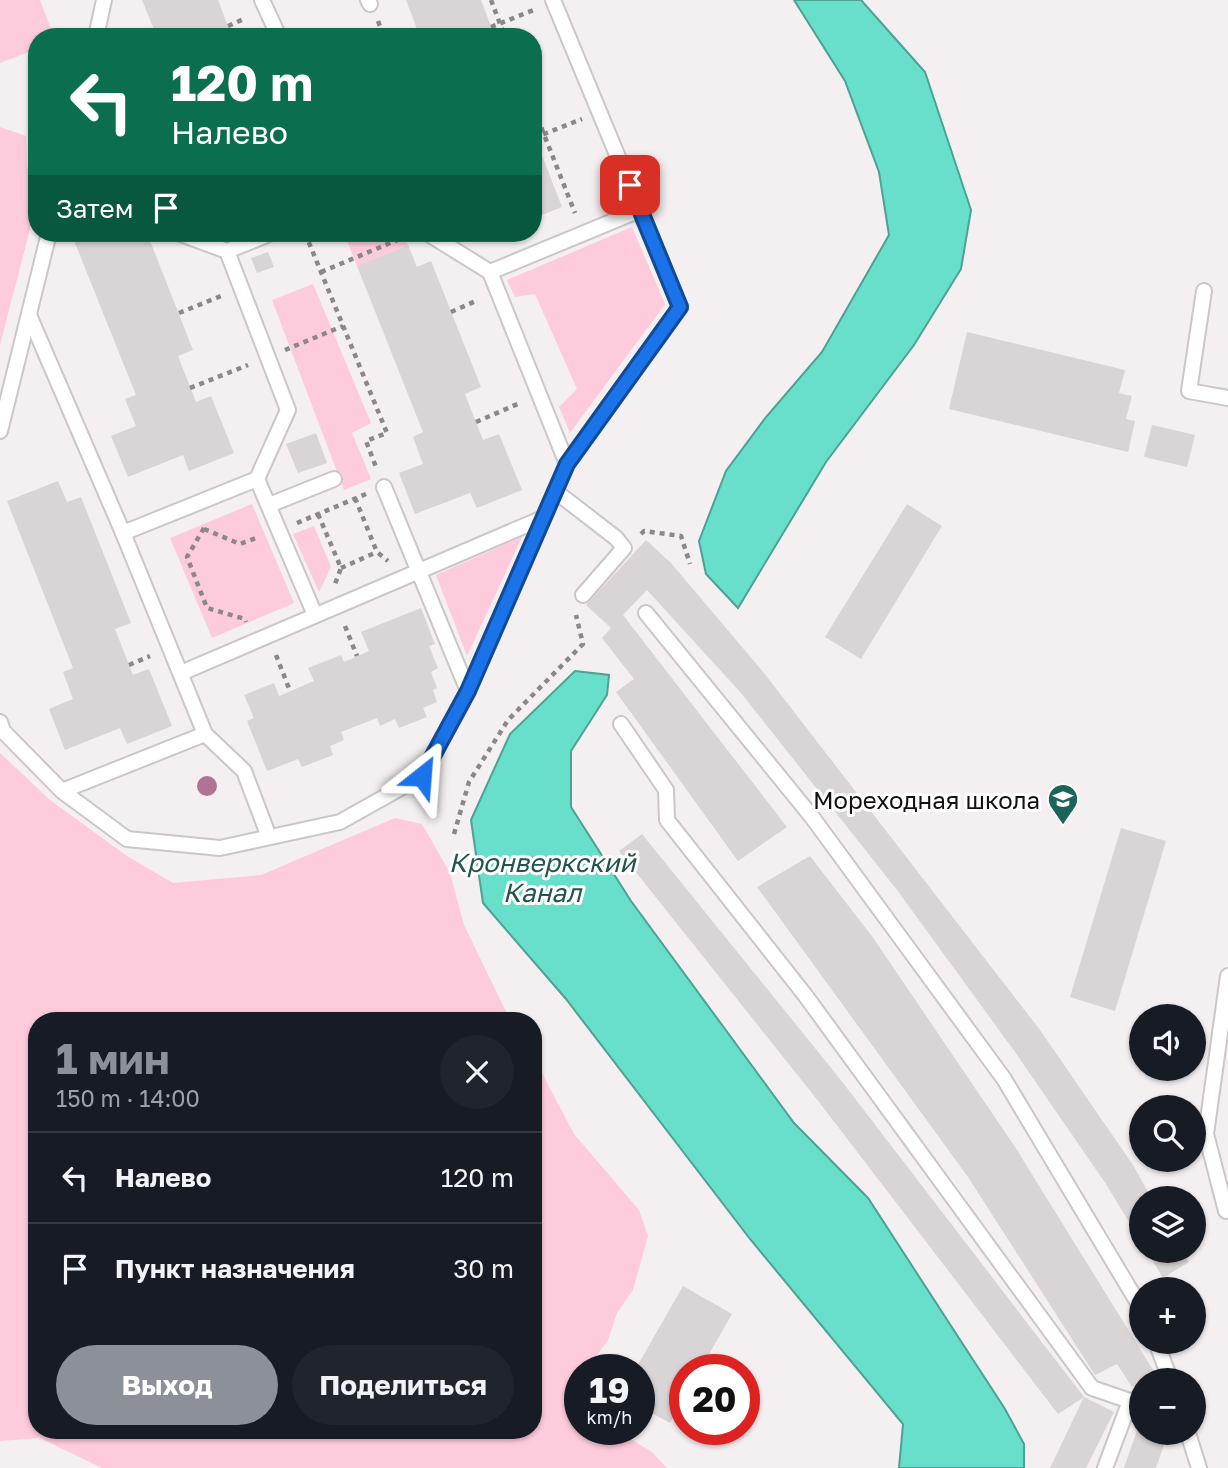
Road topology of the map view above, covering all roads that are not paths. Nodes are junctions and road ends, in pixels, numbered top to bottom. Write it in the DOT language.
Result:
graph roads {
  1 [pos="104,0"];
  2 [pos="262,0"];
  3 [pos="553,1"];
  4 [pos="98,28"];
  5 [pos="275,28"];
  6 [pos="640,210"];
  7 [pos="47,242"];
  8 [pos="202,242"];
  9 [pos="250,242"];
  10 [pos="442,242"];
  11 [pos="227,251"];
  12 [pos="490,272"];
  13 [pos="1204,292"];
  14 [pos="29,315"];
  15 [pos="1228,398"];
  16 [pos="0,431"];
  17 [pos="567,464"];
  18 [pos="257,479"];
  19 [pos="334,480"];
  20 [pos="384,487"];
  21 [pos="555,491"];
  22 [pos="269,505"];
  23 [pos="543,518"];
  24 [pos="123,533"];
  25 [pos="413,574"];
  26 [pos="583,595"];
  27 [pos="320,613"];
  28 [pos="646,613"];
  29 [pos="181,673"];
  30 [pos="468,691"];
  31 [pos="0,722"];
  32 [pos="621,724"];
  33 [pos="205,734"];
  34 [pos="62,790"];
  35 [pos="270,837"];
  36 [pos="1228,976"];
  37 [pos="1226,1211"];
  38 [pos="1129,1288"];
  39 [pos="1129,1398"];
  40 [pos="1129,1414"];
  41 [pos="1192,1445"];
  42 [pos="1105,1468"];
  43 [pos="1199,1468"];
  1 -- 4 [label="lane"];
  2 -- 5 [label="lane"];
  3 -- 6 [label="lane"];
  6 -- 12 [label="lane"];
  6 -- 17 [label="lane"];
  7 -- 14 [label="lane"];
  8 -- 11 [label="lane"];
  9 -- 11 [label="lane"];
  10 -- 12 [label="lane"];
  11 -- 18 [label="lane"];
  12 -- 17 [label="lane"];
  13 -- 15 [label="lane"];
  14 -- 16 [label="lane"];
  14 -- 24 [label="lane"];
  17 -- 21 [label="lane"];
  18 -- 22 [label="lane"];
  18 -- 24 [label="lane"];
  19 -- 22 [label="lane"];
  20 -- 25 [label="lane"];
  21 -- 23 [label="lane"];
  21 -- 26 [label="lane"];
  22 -- 27 [label="lane"];
  23 -- 25 [label="lane"];
  23 -- 30 [label="lane"];
  24 -- 29 [label="lane"];
  25 -- 27 [label="lane"];
  25 -- 30 [label="lane"];
  27 -- 29 [label="lane"];
  28 -- 38 [label="lane"];
  29 -- 33 [label="lane"];
  30 -- 35 [label="lane"];
  31 -- 34 [label="lane"];
  32 -- 39 [label="lane"];
  33 -- 34 [label="lane"];
  33 -- 35 [label="lane"];
  34 -- 35 [label="lane"];
  36 -- 37 [label="lane"];
  40 -- 42 [label="lane"];
  41 -- 43 [label="lane"];
}
